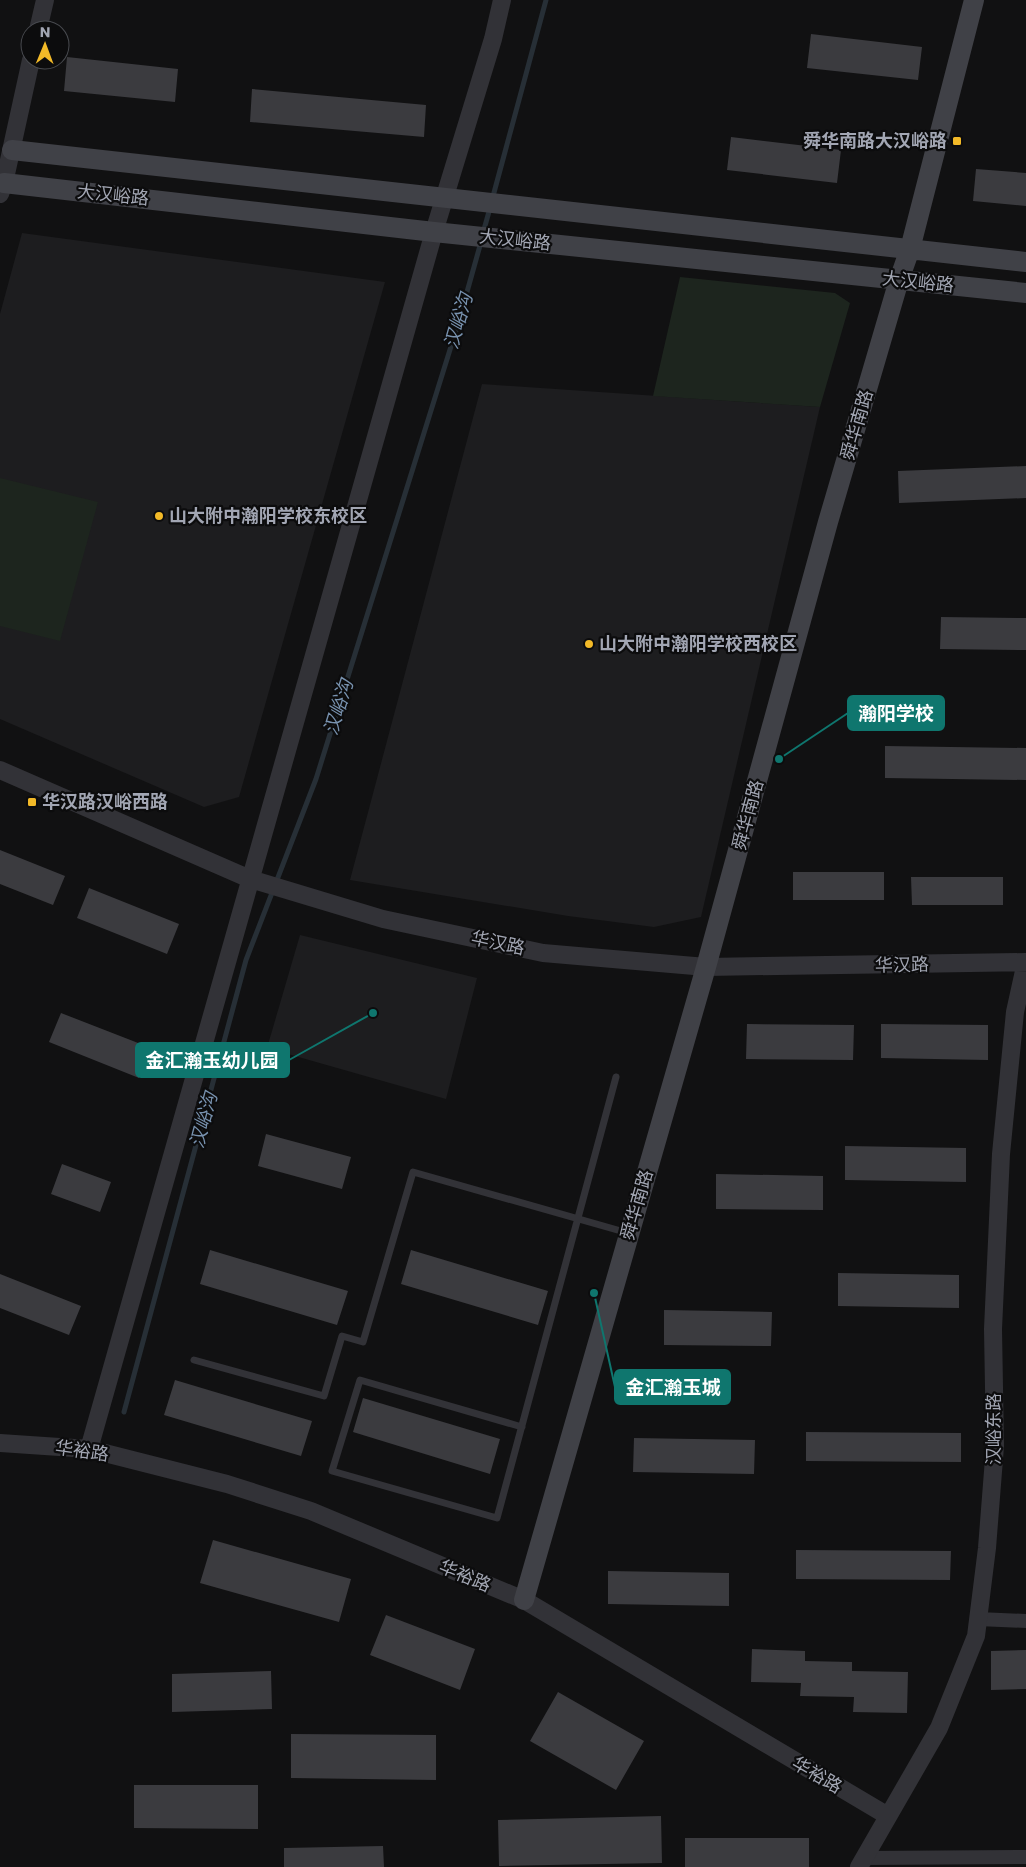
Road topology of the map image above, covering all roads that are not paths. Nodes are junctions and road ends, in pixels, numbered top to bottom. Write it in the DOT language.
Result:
graph roads {
  1 [pos="45,0"];
  2 [pos="502,0"];
  3 [pos="974,0"];
  4 [pos="40,20"];
  5 [pos="29,70"];
  6 [pos="12,150"];
  7 [pos="2,188"];
  8 [pos="445,198"];
  9 [pos="434,232"];
  10 [pos="910,249"];
  11 [pos="1026,262"];
  12 [pos="899,280"];
  13 [pos="1026,294"];
  14 [pos="0,770"];
  15 [pos="250,879"];
  16 [pos="1026,962"];
  17 [pos="706,967"];
  18 [pos="1022,994"];
  19 [pos="616,1077"];
  20 [pos="578,1218"];
  21 [pos="628,1233"];
  22 [pos="194,1360"];
  23 [pos="522,1427"];
  24 [pos="0,1444"];
  25 [pos="89,1449"];
  26 [pos="524,1600"];
  27 [pos="978,1619"];
  28 [pos="1026,1621"];
  29 [pos="888,1816"];
  30 [pos="1026,1856"];
  31 [pos="862,1862"];
  1 -- 4 [label="street"];
  2 -- 8 [label="street"];
  3 -- 10 [label="main road, 舜华南路"];
  5 -- 6 [label="street"];
  6 -- 7 [label="street"];
  6 -- 8 [label="main road, 大汉峪路"];
  7 -- 9 [label="main road, 大汉峪路"];
  8 -- 9 [label="street"];
  8 -- 10 [label="main road, 大汉峪路"];
  9 -- 12 [label="main road, 大汉峪路"];
  9 -- 15 [label="street"];
  10 -- 11 [label="main road, 大汉峪路"];
  10 -- 12 [label="main road, 舜华南路"];
  12 -- 13 [label="main road, 大汉峪路"];
  12 -- 17 [label="main road, 舜华南路"];
  14 -- 15 [label="street, 华汉路"];
  15 -- 17 [label="street, 华汉路"];
  15 -- 25 [label="street"];
  16 -- 17 [label="street, 华汉路"];
  16 -- 18 [label="street, 汉峪东路"];
  17 -- 21 [label="main road, 舜华南路"];
  18 -- 27 [label="street, 汉峪东路"];
  19 -- 20 [label="lane"];
  20 -- 21 [label="lane"];
  20 -- 22 [label="lane"];
  20 -- 23 [label="lane"];
  21 -- 26 [label="main road, 舜华南路"];
  23 -- 23 [label="lane"];
  24 -- 25 [label="street, 华裕路"];
  25 -- 26 [label="street, 华裕路"];
  26 -- 29 [label="street, 华裕路"];
  27 -- 28 [label="street"];
  27 -- 29 [label="street, 汉峪东路"];
  29 -- 31 [label="street, 汉峪东路"];
  30 -- 31 [label="street"];
}
